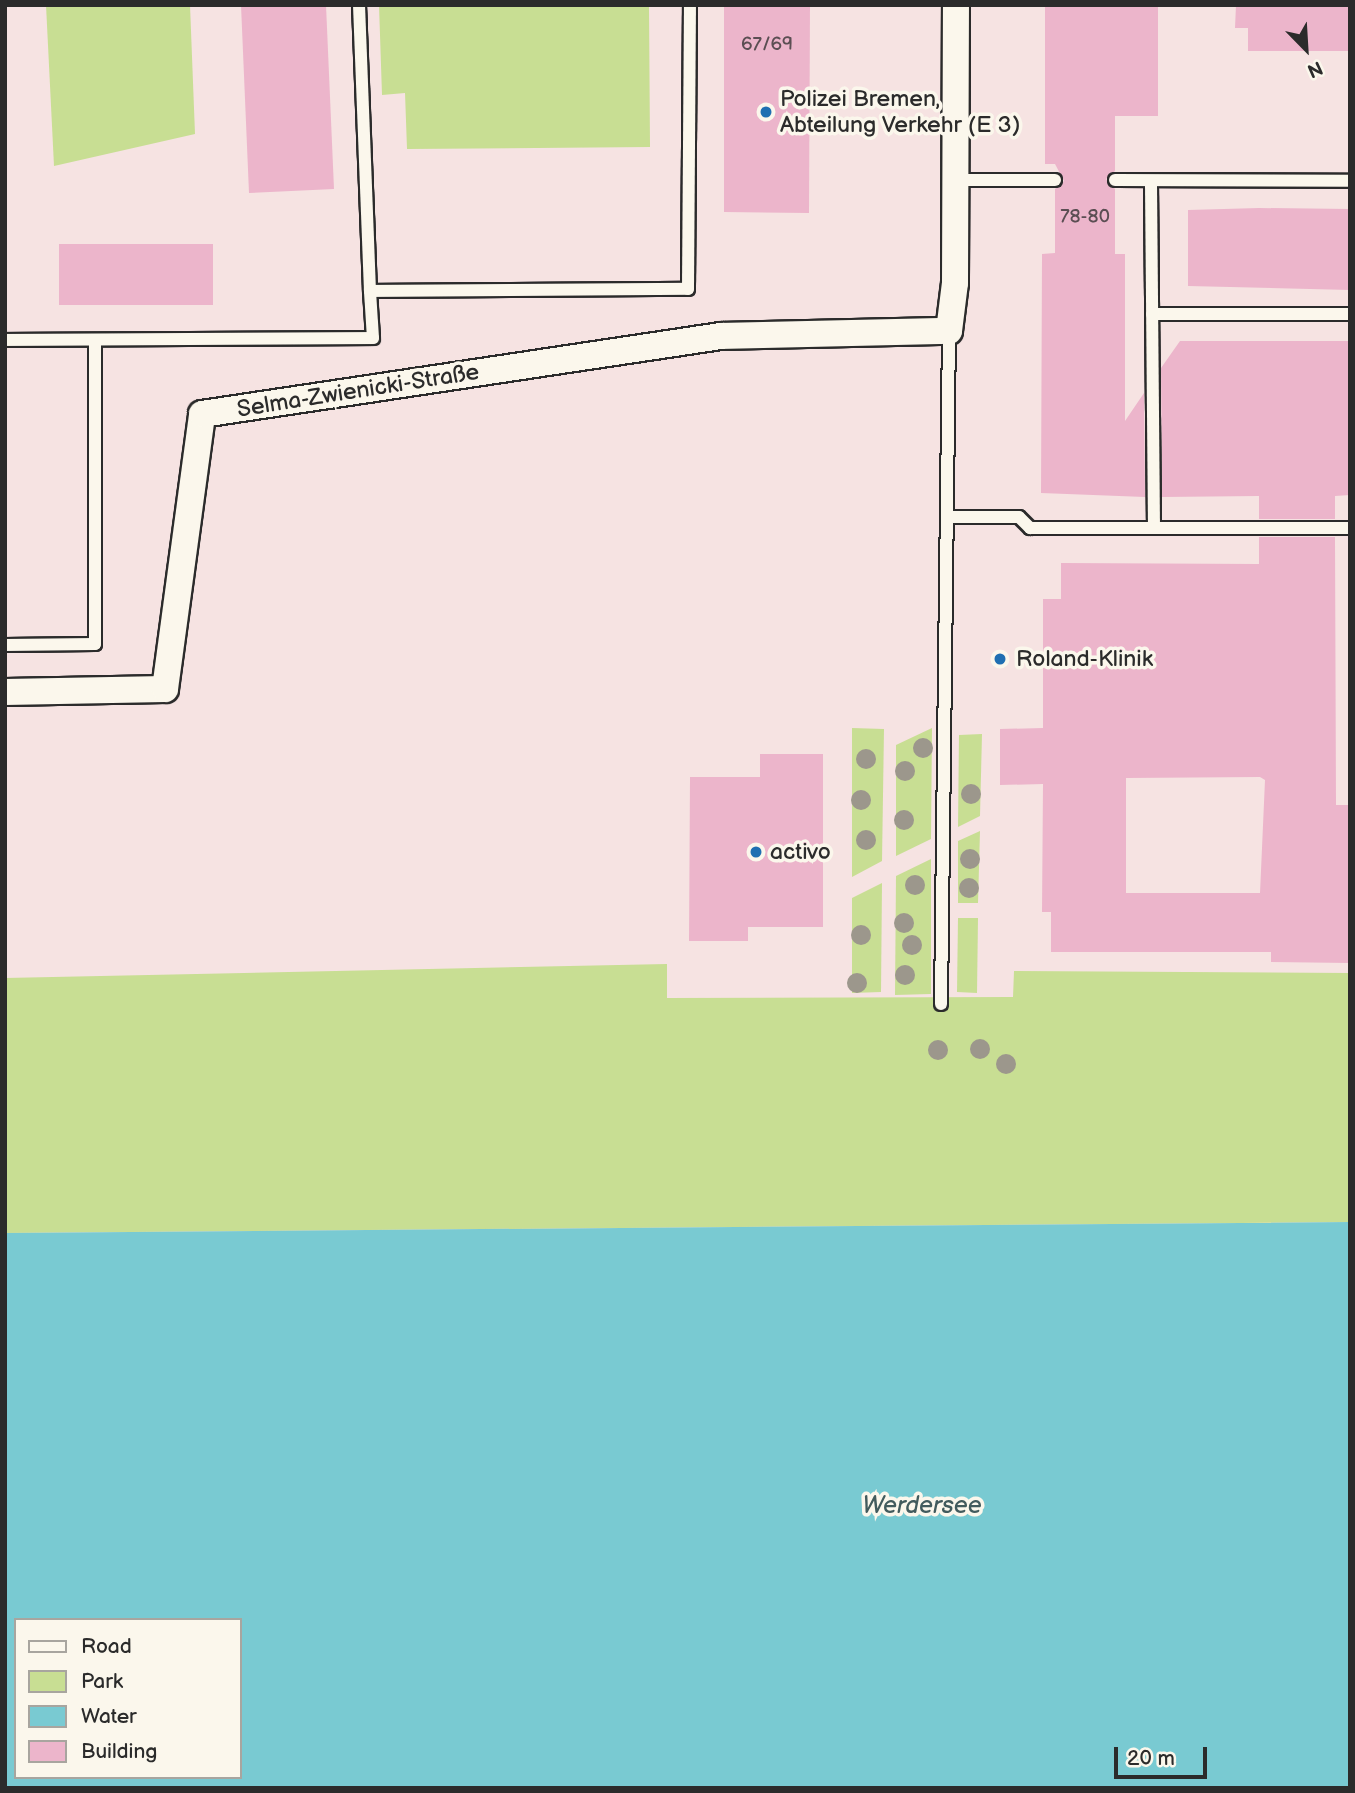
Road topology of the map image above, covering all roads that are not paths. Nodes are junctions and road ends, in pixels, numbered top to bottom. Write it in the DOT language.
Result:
graph roads {
  1 [pos="359,5"];
  2 [pos="690,5"];
  3 [pos="957,5"];
  4 [pos="956,180"];
  5 [pos="1055,180"];
  6 [pos="1115,180"];
  7 [pos="1151,181"];
  8 [pos="1350,181"];
  9 [pos="370,291"];
  10 [pos="1152,314"];
  11 [pos="1350,314"];
  12 [pos="949,331"];
  13 [pos="5,340"];
  14 [pos="95,340"];
  15 [pos="948,517"];
  16 [pos="1154,528"];
  17 [pos="1350,528"];
  18 [pos="5,645"];
  19 [pos="5,692"];
  20 [pos="941,1004"];
  1 -- 9 [label="lane"];
  2 -- 9 [label="lane"];
  3 -- 4 [label="street"];
  4 -- 5 [label="lane"];
  4 -- 12 [label="street"];
  6 -- 7 [label="lane"];
  7 -- 8 [label="lane"];
  7 -- 10 [label="lane"];
  9 -- 14 [label="lane"];
  10 -- 11 [label="lane"];
  10 -- 16 [label="lane"];
  12 -- 15 [label="lane"];
  12 -- 19 [label="street, Selma-Zwienicki-Straße"];
  13 -- 14 [label="lane"];
  14 -- 18 [label="lane"];
  15 -- 16 [label="lane"];
  15 -- 20 [label="lane"];
  16 -- 17 [label="lane"];
}
